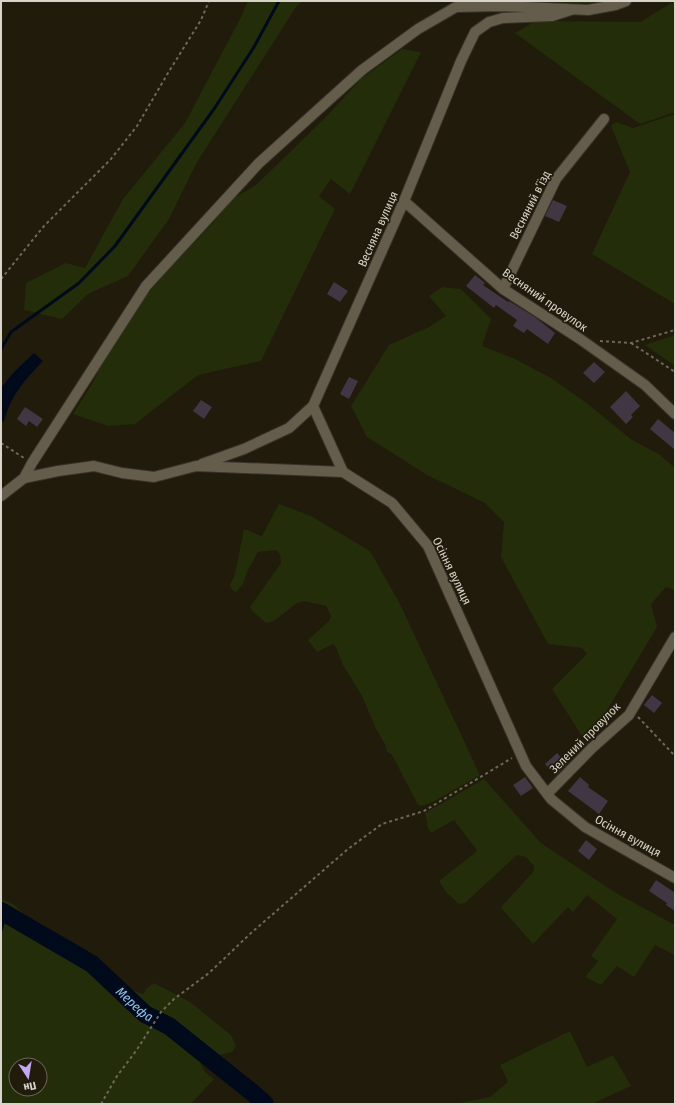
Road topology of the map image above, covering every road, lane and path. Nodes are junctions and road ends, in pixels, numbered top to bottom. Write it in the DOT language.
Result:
graph roads {
  1 [pos="209,1"];
  2 [pos="626,1"];
  3 [pos="455,4"];
  4 [pos="573,9"];
  5 [pos="604,119"];
  6 [pos="404,201"];
  7 [pos="1,279"];
  8 [pos="503,289"];
  9 [pos="675,330"];
  10 [pos="580,339"];
  11 [pos="631,343"];
  12 [pos="675,372"];
  13 [pos="313,406"];
  14 [pos="675,414"];
  15 [pos="1,443"];
  16 [pos="32,463"];
  17 [pos="196,466"];
  18 [pos="343,472"];
  19 [pos="24,478"];
  20 [pos="1,496"];
  21 [pos="675,637"];
  22 [pos="632,710"];
  23 [pos="520,753"];
  24 [pos="675,756"];
  25 [pos="547,794"];
  26 [pos="675,878"];
  27 [pos="101,1104"];
  1 -- 7 [label="path"];
  2 -- 4 [label="street"];
  3 -- 4 [label="street"];
  3 -- 16 [label="street"];
  4 -- 6 [label="street, Весняна вулиця"];
  5 -- 8 [label="street, Весняний в’їзд"];
  6 -- 8 [label="street, Весняний провулок"];
  6 -- 13 [label="street, Весняна вулиця"];
  8 -- 10 [label="street, Весняний провулок"];
  9 -- 11 [label="path"];
  10 -- 11 [label="path"];
  10 -- 14 [label="street, Весняний провулок"];
  11 -- 12 [label="path"];
  13 -- 17 [label="street, Весняна вулиця"];
  13 -- 18 [label="street"];
  15 -- 16 [label="path"];
  16 -- 19 [label="street"];
  17 -- 18 [label="street, Осіння вулиця"];
  17 -- 19 [label="street, Осіння вулиця"];
  18 -- 23 [label="street, Осіння вулиця"];
  19 -- 20 [label="street"];
  21 -- 22 [label="street, Зелений провулок"];
  22 -- 24 [label="path"];
  22 -- 25 [label="street, Зелений провулок"];
  23 -- 25 [label="street, Осіння вулиця"];
  23 -- 27 [label="path"];
  25 -- 26 [label="street, Осіння вулиця"];
}
